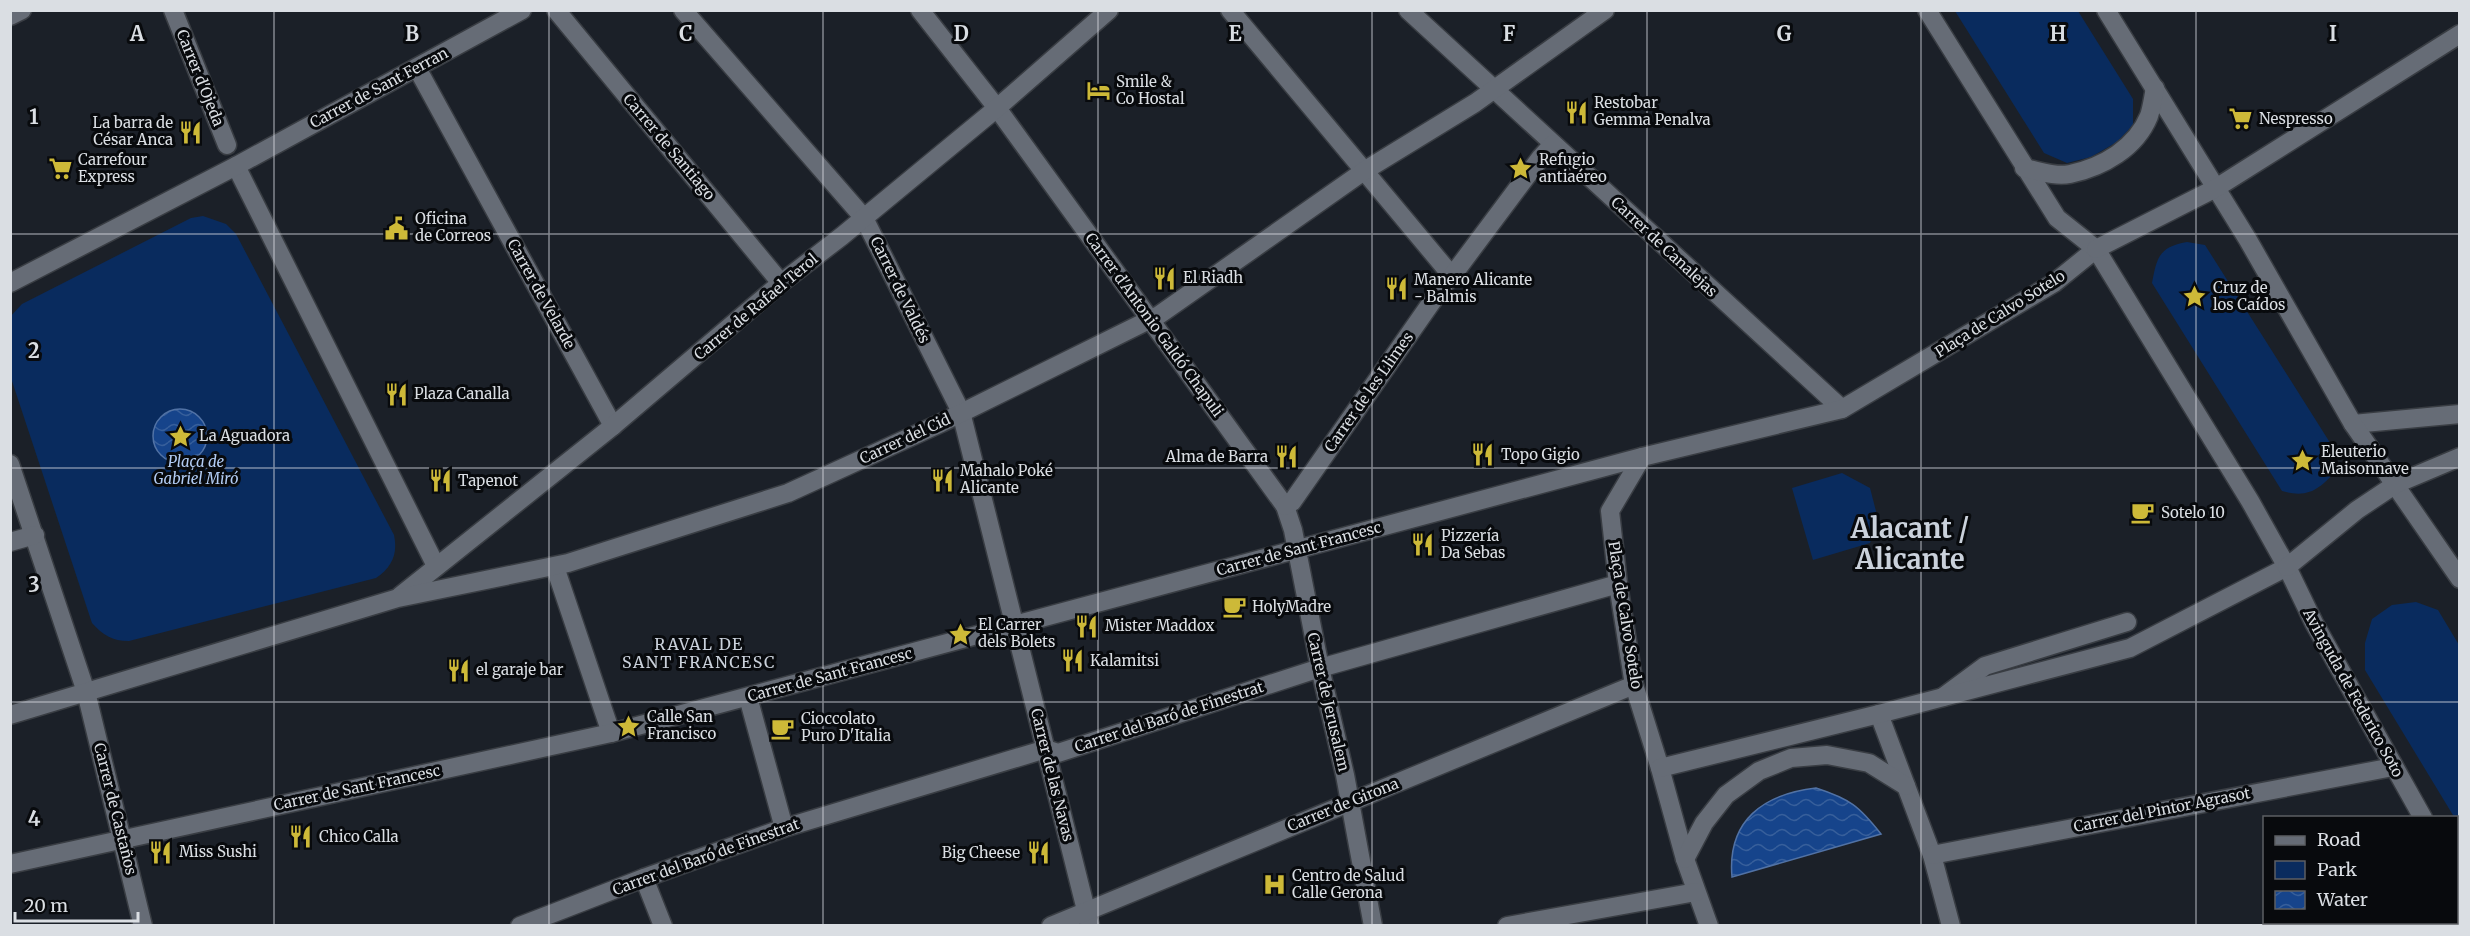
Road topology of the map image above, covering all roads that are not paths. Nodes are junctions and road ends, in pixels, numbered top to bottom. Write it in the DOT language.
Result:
graph roads {
  1 [pos="21,10"];
  2 [pos="173,10"];
  3 [pos="522,10"];
  4 [pos="556,10"];
  5 [pos="684,10"];
  6 [pos="920,10"];
  7 [pos="1109,10"];
  8 [pos="1230,10"];
  9 [pos="1408,10"];
  10 [pos="1605,10"];
  11 [pos="1927,10"];
  12 [pos="2106,10"];
  13 [pos="10,16"];
  14 [pos="2460,34"];
  15 [pos="417,68"];
  16 [pos="2155,88"];
  17 [pos="1493,89"];
  18 [pos="997,108"];
  19 [pos="227,144"];
  20 [pos="1553,144"];
  21 [pos="236,166"];
  22 [pos="2024,168"];
  23 [pos="1364,171"];
  24 [pos="2216,188"];
  25 [pos="864,218"];
  26 [pos="2096,249"];
  27 [pos="1452,276"];
  28 [pos="10,283"];
  29 [pos="781,283"];
  30 [pos="1150,318"];
  31 [pos="1842,409"];
  32 [pos="961,412"];
  33 [pos="2460,414"];
  34 [pos="2353,424"];
  35 [pos="613,426"];
  36 [pos="1642,456"];
  37 [pos="2460,457"];
  38 [pos="10,464"];
  39 [pos="2396,484"];
  40 [pos="1285,506"];
  41 [pos="35,535"];
  42 [pos="10,542"];
  43 [pos="1296,550"];
  44 [pos="436,566"];
  45 [pos="555,567"];
  46 [pos="2287,567"];
  47 [pos="2460,579"];
  48 [pos="1618,584"];
  49 [pos="398,597"];
  50 [pos="2127,622"];
  51 [pos="1014,625"];
  52 [pos="1320,668"];
  53 [pos="1634,685"];
  54 [pos="86,692"];
  55 [pos="748,697"];
  56 [pos="1943,697"];
  57 [pos="1879,714"];
  58 [pos="10,715"];
  59 [pos="612,733"];
  60 [pos="1046,749"];
  61 [pos="2393,767"];
  62 [pos="1660,768"];
  63 [pos="1906,786"];
  64 [pos="1349,803"];
  65 [pos="2422,816"];
  66 [pos="784,828"];
  67 [pos="123,839"];
  68 [pos="1932,855"];
  69 [pos="1685,859"];
  70 [pos="10,864"];
  71 [pos="644,878"];
  72 [pos="1696,892"];
  73 [pos="1089,918"];
  74 [pos="143,926"];
  75 [pos="520,926"];
  76 [pos="663,926"];
  77 [pos="1051,926"];
  78 [pos="1373,926"];
  79 [pos="1507,926"];
  80 [pos="1709,926"];
  81 [pos="1951,926"];
  1 -- 13 [label="street"];
  2 -- 19 [label="street, Carrer d'Ojeda"];
  3 -- 15 [label="street, Carrer de Sant Ferran"];
  4 -- 29 [label="street, Carrer de Santiago"];
  5 -- 25 [label="street, Carrer de Valdés"];
  6 -- 18 [label="street, Carrer d'Antonio Galdó Chapuli"];
  7 -- 18 [label="street, Carrer de Rafael Terol"];
  8 -- 23 [label="street"];
  9 -- 17 [label="street, Carrer de Canalejas"];
  10 -- 17 [label="street, Carrer del Cid"];
  11 -- 22 [label="street"];
  12 -- 16 [label="street"];
  14 -- 24 [label="street, Plaça de Calvo Sotelo"];
  15 -- 21 [label="street, Carrer de Sant Ferran"];
  15 -- 35 [label="street, Carrer de Velarde"];
  16 -- 22 [label="street"];
  16 -- 24 [label="street"];
  17 -- 20 [label="street, Carrer de Canalejas"];
  17 -- 23 [label="street, Carrer del Cid"];
  18 -- 25 [label="street, Carrer de Rafael Terol"];
  18 -- 30 [label="street, Carrer d'Antonio Galdó Chapuli"];
  20 -- 27 [label="street, Carrer de les Llimes"];
  20 -- 31 [label="street, Carrer de Canalejas"];
  21 -- 28 [label="street"];
  21 -- 44 [label="street"];
  22 -- 26 [label="street"];
  23 -- 27 [label="street"];
  23 -- 30 [label="street, Carrer del Cid"];
  24 -- 26 [label="street, Plaça de Calvo Sotelo"];
  24 -- 34 [label="street"];
  25 -- 29 [label="street, Carrer de Rafael Terol"];
  25 -- 32 [label="street, Carrer de Valdés"];
  26 -- 31 [label="street, Plaça de Calvo Sotelo"];
  26 -- 46 [label="street"];
  27 -- 40 [label="street, Carrer de les Llimes"];
  29 -- 35 [label="street, Carrer de Rafael Terol"];
  30 -- 32 [label="street, Carrer del Cid"];
  30 -- 40 [label="street, Carrer d'Antonio Galdó Chapuli"];
  31 -- 36 [label="street, Plaça de Calvo Sotelo"];
  32 -- 45 [label="street, Carrer del Cid"];
  32 -- 51 [label="street, Carrer de Valdés"];
  33 -- 34 [label="street"];
  34 -- 39 [label="street"];
  35 -- 44 [label="street, Carrer de Rafael Terol"];
  36 -- 43 [label="street, Carrer de Sant Francesc"];
  36 -- 48 [label="street, Plaça de Calvo Sotelo"];
  37 -- 39 [label="street"];
  38 -- 41 [label="street"];
  39 -- 46 [label="street"];
  39 -- 47 [label="street"];
  40 -- 43 [label="street, Carrer d'Antonio Galdó Chapuli"];
  41 -- 42 [label="street"];
  41 -- 54 [label="street"];
  43 -- 51 [label="street, Carrer de Sant Francesc"];
  43 -- 52 [label="street, Carrer de Jerusalem"];
  44 -- 49 [label="street, Carrer de Rafael Terol"];
  45 -- 49 [label="street, Carrer del Cid"];
  45 -- 59 [label="street"];
  46 -- 56 [label="street"];
  46 -- 61 [label="street, Avinguda de Federico Soto"];
  48 -- 52 [label="street, Carrer del Baró de Finestrat"];
  48 -- 53 [label="street, Plaça de Calvo Sotelo"];
  49 -- 54 [label="street"];
  50 -- 56 [label="street"];
  51 -- 55 [label="street, Carrer de Sant Francesc"];
  51 -- 60 [label="street, Carrer de las Navas"];
  52 -- 60 [label="street, Carrer del Baró de Finestrat"];
  52 -- 64 [label="street, Carrer de Jerusalem"];
  53 -- 62 [label="street, Plaça de Calvo Sotelo"];
  53 -- 64 [label="street, Carrer de Girona"];
  54 -- 58 [label="street"];
  54 -- 67 [label="street, Carrer de Castaños"];
  55 -- 59 [label="street, Carrer de Sant Francesc"];
  55 -- 66 [label="street"];
  56 -- 57 [label="street"];
  57 -- 62 [label="street"];
  57 -- 63 [label="street"];
  59 -- 67 [label="street, Carrer de Sant Francesc"];
  60 -- 66 [label="street, Carrer del Baró de Finestrat"];
  60 -- 73 [label="street, Carrer de las Navas"];
  61 -- 65 [label="street, Avinguda de Federico Soto"];
  61 -- 68 [label="street, Carrer del Pintor Agrasot"];
  62 -- 69 [label="street, Plaça de Calvo Sotelo"];
  63 -- 68 [label="street"];
  63 -- 69 [label="street"];
  64 -- 73 [label="street, Carrer de Girona"];
  64 -- 78 [label="street, Carrer de Jerusalem"];
  66 -- 71 [label="street, Carrer del Baró de Finestrat"];
  67 -- 70 [label="street, Carrer de Sant Francesc"];
  67 -- 74 [label="street, Carrer de Castaños"];
  68 -- 81 [label="street"];
  69 -- 72 [label="street, Plaça de Calvo Sotelo"];
  71 -- 75 [label="street, Carrer del Baró de Finestrat"];
  71 -- 76 [label="street"];
  72 -- 79 [label="street"];
  72 -- 80 [label="street, Plaça de Calvo Sotelo"];
  73 -- 77 [label="street, Carrer de Girona"];
}
